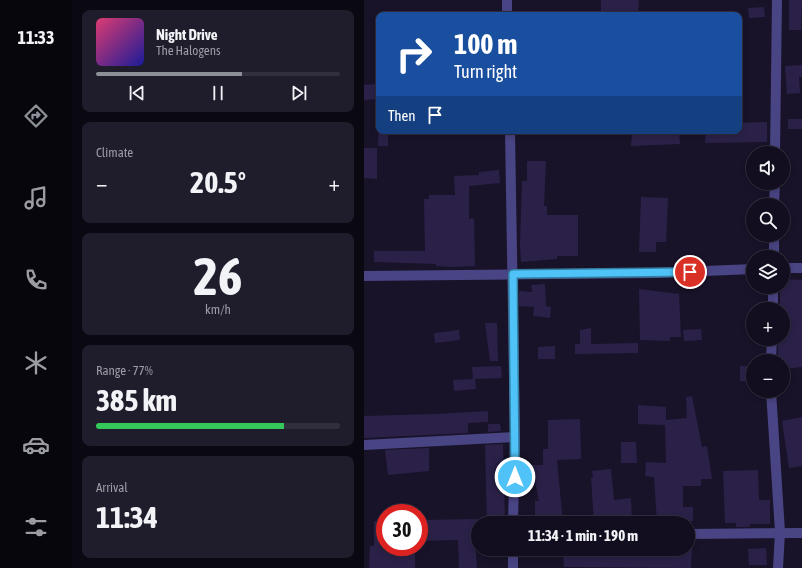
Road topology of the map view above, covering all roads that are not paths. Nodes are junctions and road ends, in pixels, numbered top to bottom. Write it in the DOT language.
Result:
graph roads {
  1 [pos="507,0"];
  2 [pos="777,0"];
  3 [pos="508,12"];
  4 [pos="510,134"];
  5 [pos="775,146"];
  6 [pos="790,268"];
  7 [pos="802,268"];
  8 [pos="746,269"];
  9 [pos="513,274"];
  10 [pos="364,276"];
  11 [pos="771,398"];
  12 [pos="515,437"];
  13 [pos="364,444"];
  14 [pos="513,516"];
  15 [pos="780,532"];
  16 [pos="802,533"];
  17 [pos="695,534"];
  18 [pos="513,556"];
  19 [pos="513,568"];
  20 [pos="778,568"];
  1 -- 3 [label="street"];
  2 -- 5 [label="street"];
  4 -- 9 [label="street"];
  6 -- 7 [label="street"];
  8 -- 9 [label="street"];
  9 -- 10 [label="street"];
  9 -- 12 [label="street"];
  11 -- 15 [label="street"];
  12 -- 13 [label="street"];
  12 -- 14 [label="street"];
  15 -- 16 [label="street"];
  15 -- 17 [label="street"];
  15 -- 20 [label="street"];
  18 -- 19 [label="street"];
}
